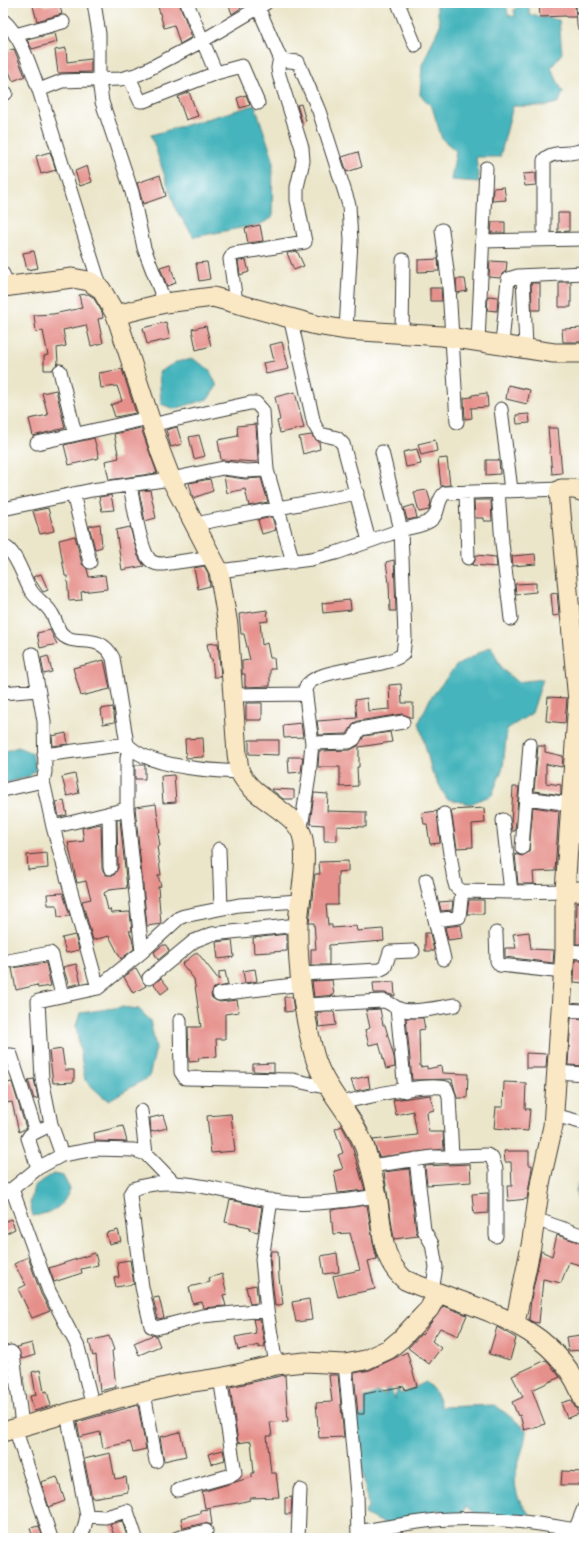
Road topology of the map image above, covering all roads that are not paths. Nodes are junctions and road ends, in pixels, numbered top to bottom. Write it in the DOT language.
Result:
graph roads {
  1 [pos="94,3"];
  2 [pos="187,3"];
  3 [pos="398,3"];
  4 [pos="583,3"];
  5 [pos="262,5"];
  6 [pos="3,20"];
  7 [pos="63,22"];
  8 [pos="584,25"];
  9 [pos="15,35"];
  10 [pos="202,40"];
  11 [pos="415,45"];
  12 [pos="280,57"];
  13 [pos="216,73"];
  14 [pos="129,77"];
  15 [pos="99,80"];
  16 [pos="39,90"];
  17 [pos="258,103"];
  18 [pos="584,149"];
  19 [pos="486,168"];
  20 [pos="442,230"];
  21 [pos="584,239"];
  22 [pos="544,240"];
  23 [pos="482,241"];
  24 [pos="403,260"];
  25 [pos="584,273"];
  26 [pos="522,276"];
  27 [pos="4,282"];
  28 [pos="101,289"];
  29 [pos="236,302"];
  30 [pos="165,303"];
  31 [pos="116,315"];
  32 [pos="290,317"];
  33 [pos="346,330"];
  34 [pos="402,334"];
  35 [pos="450,337"];
  36 [pos="478,341"];
  37 [pos="502,344"];
  38 [pos="526,348"];
  39 [pos="584,353"];
  40 [pos="60,371"];
  41 [pos="501,409"];
  42 [pos="150,422"];
  43 [pos="457,422"];
  44 [pos="75,434"];
  45 [pos="37,443"];
  46 [pos="382,452"];
  47 [pos="267,470"];
  48 [pos="171,479"];
  49 [pos="130,485"];
  50 [pos="561,489"];
  51 [pos="504,491"];
  52 [pos="466,492"];
  53 [pos="584,492"];
  54 [pos="357,493"];
  55 [pos="73,494"];
  56 [pos="3,509"];
  57 [pos="278,509"];
  58 [pos="195,524"];
  59 [pos="401,530"];
  60 [pos="369,541"];
  61 [pos="3,546"];
  62 [pos="468,558"];
  63 [pos="90,562"];
  64 [pos="293,562"];
  65 [pos="216,564"];
  66 [pos="511,619"];
  67 [pos="32,654"];
  68 [pos="38,690"];
  69 [pos="3,692"];
  70 [pos="306,694"];
  71 [pos="234,695"];
  72 [pos="581,701"];
  73 [pos="403,722"];
  74 [pos="312,743"];
  75 [pos="530,744"];
  76 [pos="128,745"];
  77 [pos="44,755"];
  78 [pos="240,772"];
  79 [pos="43,781"];
  80 [pos="3,790"];
  81 [pos="526,798"];
  82 [pos="571,804"];
  83 [pos="128,809"];
  84 [pos="109,813"];
  85 [pos="444,814"];
  86 [pos="503,820"];
  87 [pos="53,827"];
  88 [pos="301,828"];
  89 [pos="576,836"];
  90 [pos="522,848"];
  91 [pos="219,850"];
  92 [pos="110,868"];
  93 [pos="426,880"];
  94 [pos="565,890"];
  95 [pos="462,891"];
  96 [pos="584,891"];
  97 [pos="511,892"];
  98 [pos="300,901"];
  99 [pos="221,908"];
  100 [pos="435,920"];
  101 [pos="298,925"];
  102 [pos="496,933"];
  103 [pos="413,951"];
  104 [pos="565,951"];
  105 [pos="142,952"];
  106 [pos="584,952"];
  107 [pos="444,959"];
  108 [pos="3,962"];
  109 [pos="563,972"];
  110 [pos="149,978"];
  111 [pos="301,979"];
  112 [pos="98,988"];
  113 [pos="219,994"];
  114 [pos="62,995"];
  115 [pos="305,1005"];
  116 [pos="455,1005"];
  117 [pos="397,1008"];
  118 [pos="562,1010"];
  119 [pos="584,1012"];
  120 [pos="180,1020"];
  121 [pos="3,1055"];
  122 [pos="557,1072"];
  123 [pos="584,1074"];
  124 [pos="329,1088"];
  125 [pos="405,1090"];
  126 [pos="340,1103"];
  127 [pos="141,1111"];
  128 [pos="554,1115"];
  129 [pos="584,1123"];
  130 [pos="52,1124"];
  131 [pos="36,1132"];
  132 [pos="146,1154"];
  133 [pos="62,1156"];
  134 [pos="452,1156"];
  135 [pos="416,1159"];
  136 [pos="370,1166"];
  137 [pos="38,1168"];
  138 [pos="173,1182"];
  139 [pos="8,1191"];
  140 [pos="377,1196"];
  141 [pos="271,1200"];
  142 [pos="535,1219"];
  143 [pos="496,1236"];
  144 [pos="584,1236"];
  145 [pos="435,1292"];
  146 [pos="267,1310"];
  147 [pos="515,1323"];
  148 [pos="3,1354"];
  149 [pos="345,1364"];
  150 [pos="276,1365"];
  151 [pos="220,1378"];
  152 [pos="144,1392"];
  153 [pos="584,1401"];
  154 [pos="93,1407"];
  155 [pos="67,1414"];
  156 [pos="13,1428"];
  157 [pos="156,1461"];
  158 [pos="178,1490"];
  159 [pos="300,1490"];
  160 [pos="584,1508"];
  161 [pos="87,1516"];
  162 [pos="206,1531"];
  163 [pos="574,1534"];
  164 [pos="358,1535"];
  165 [pos="51,1538"];
  166 [pos="80,1538"];
  167 [pos="136,1538"];
  168 [pos="177,1538"];
  169 [pos="298,1538"];
  1 -- 15 [label="street"];
  2 -- 10 [label="street"];
  3 -- 11 [label="street"];
  4 -- 8 [label="street"];
  5 -- 10 [label="street"];
  5 -- 12 [label="street"];
  6 -- 9 [label="street"];
  7 -- 9 [label="street"];
  9 -- 16 [label="street"];
  10 -- 13 [label="street"];
  10 -- 14 [label="street"];
  12 -- 29 [label="street"];
  12 -- 33 [label="street"];
  13 -- 14 [label="street"];
  13 -- 17 [label="street"];
  14 -- 15 [label="street"];
  15 -- 16 [label="street"];
  15 -- 30 [label="street"];
  16 -- 28 [label="street"];
  18 -- 22 [label="street"];
  19 -- 23 [label="street"];
  20 -- 35 [label="street"];
  21 -- 22 [label="street"];
  22 -- 23 [label="street"];
  23 -- 36 [label="street"];
  24 -- 34 [label="street"];
  25 -- 26 [label="street"];
  26 -- 37 [label="street"];
  26 -- 38 [label="street"];
  27 -- 28 [label="street"];
  28 -- 31 [label="street"];
  29 -- 30 [label="street"];
  29 -- 32 [label="street"];
  30 -- 31 [label="street"];
  31 -- 42 [label="street"];
  32 -- 33 [label="street"];
  32 -- 54 [label="street"];
  33 -- 34 [label="street"];
  34 -- 35 [label="street"];
  35 -- 36 [label="street"];
  35 -- 43 [label="street"];
  36 -- 37 [label="street"];
  37 -- 38 [label="street"];
  38 -- 39 [label="street"];
  40 -- 44 [label="street"];
  41 -- 51 [label="street"];
  42 -- 44 [label="street"];
  42 -- 47 [label="street"];
  42 -- 48 [label="street"];
  44 -- 45 [label="street"];
  46 -- 59 [label="street"];
  47 -- 48 [label="street"];
  47 -- 57 [label="street"];
  48 -- 49 [label="street"];
  48 -- 58 [label="street"];
  49 -- 55 [label="street"];
  49 -- 65 [label="street"];
  50 -- 51 [label="street"];
  50 -- 53 [label="street"];
  50 -- 72 [label="street"];
  51 -- 52 [label="street"];
  51 -- 66 [label="street"];
  52 -- 59 [label="street"];
  52 -- 62 [label="street"];
  54 -- 57 [label="street"];
  54 -- 60 [label="street"];
  55 -- 56 [label="street"];
  55 -- 63 [label="street"];
  57 -- 58 [label="street"];
  57 -- 64 [label="street"];
  58 -- 65 [label="street"];
  59 -- 60 [label="street"];
  59 -- 70 [label="street"];
  60 -- 64 [label="street"];
  61 -- 76 [label="street"];
  64 -- 65 [label="street"];
  65 -- 71 [label="street"];
  67 -- 68 [label="street"];
  68 -- 69 [label="street"];
  68 -- 77 [label="street"];
  70 -- 71 [label="street"];
  70 -- 74 [label="street"];
  71 -- 78 [label="street"];
  72 -- 82 [label="street"];
  73 -- 74 [label="street"];
  74 -- 88 [label="street"];
  75 -- 81 [label="street"];
  76 -- 77 [label="street"];
  76 -- 78 [label="street"];
  76 -- 83 [label="street"];
  77 -- 79 [label="street"];
  78 -- 88 [label="street"];
  79 -- 80 [label="street"];
  79 -- 87 [label="street"];
  81 -- 82 [label="street"];
  81 -- 90 [label="street"];
  82 -- 89 [label="street"];
  83 -- 84 [label="street"];
  83 -- 105 [label="street"];
  84 -- 87 [label="street"];
  84 -- 92 [label="street"];
  85 -- 95 [label="street"];
  86 -- 97 [label="street"];
  87 -- 112 [label="street"];
  88 -- 98 [label="street"];
  89 -- 94 [label="street"];
  91 -- 99 [label="street"];
  93 -- 100 [label="street"];
  94 -- 96 [label="street"];
  94 -- 97 [label="street"];
  94 -- 104 [label="street"];
  95 -- 97 [label="street"];
  95 -- 100 [label="street"];
  98 -- 99 [label="street"];
  98 -- 101 [label="street"];
  99 -- 105 [label="street"];
  100 -- 107 [label="street"];
  101 -- 110 [label="street"];
  101 -- 111 [label="street"];
  102 -- 109 [label="street"];
  103 -- 111 [label="street"];
  104 -- 106 [label="street"];
  104 -- 109 [label="street"];
  105 -- 112 [label="street"];
  108 -- 114 [label="street"];
  109 -- 118 [label="street"];
  111 -- 113 [label="street"];
  111 -- 115 [label="street"];
  112 -- 114 [label="street"];
  114 -- 130 [label="street"];
  115 -- 117 [label="street"];
  115 -- 124 [label="street"];
  116 -- 117 [label="street"];
  117 -- 125 [label="street"];
  118 -- 119 [label="street"];
  118 -- 122 [label="street"];
  120 -- 124 [label="street"];
  121 -- 131 [label="street"];
  122 -- 123 [label="street"];
  122 -- 128 [label="street"];
  124 -- 126 [label="street"];
  125 -- 126 [label="street"];
  125 -- 134 [label="street"];
  126 -- 136 [label="street"];
  127 -- 132 [label="street"];
  128 -- 129 [label="street"];
  128 -- 142 [label="street"];
  130 -- 131 [label="street"];
  130 -- 133 [label="street"];
  131 -- 137 [label="street"];
  132 -- 133 [label="street"];
  132 -- 138 [label="street"];
  133 -- 137 [label="street"];
  134 -- 135 [label="street"];
  134 -- 143 [label="street"];
  135 -- 136 [label="street"];
  135 -- 145 [label="street"];
  136 -- 140 [label="street"];
  137 -- 139 [label="street"];
  138 -- 141 [label="street"];
  138 -- 146 [label="street"];
  139 -- 154 [label="street"];
  140 -- 141 [label="street"];
  140 -- 145 [label="street"];
  141 -- 146 [label="street"];
  142 -- 144 [label="street"];
  142 -- 147 [label="street"];
  145 -- 147 [label="street"];
  145 -- 149 [label="street"];
  146 -- 150 [label="street"];
  147 -- 153 [label="street"];
  148 -- 156 [label="street"];
  149 -- 150 [label="street"];
  149 -- 164 [label="street"];
  150 -- 151 [label="street"];
  151 -- 152 [label="street"];
  151 -- 158 [label="street"];
  152 -- 154 [label="street"];
  152 -- 157 [label="street"];
  154 -- 155 [label="street"];
  155 -- 156 [label="street"];
  155 -- 161 [label="street"];
  156 -- 165 [label="street"];
  159 -- 169 [label="street"];
  160 -- 163 [label="street"];
  161 -- 166 [label="street"];
  161 -- 167 [label="street"];
  162 -- 168 [label="street"];
  163 -- 164 [label="street"];
}
